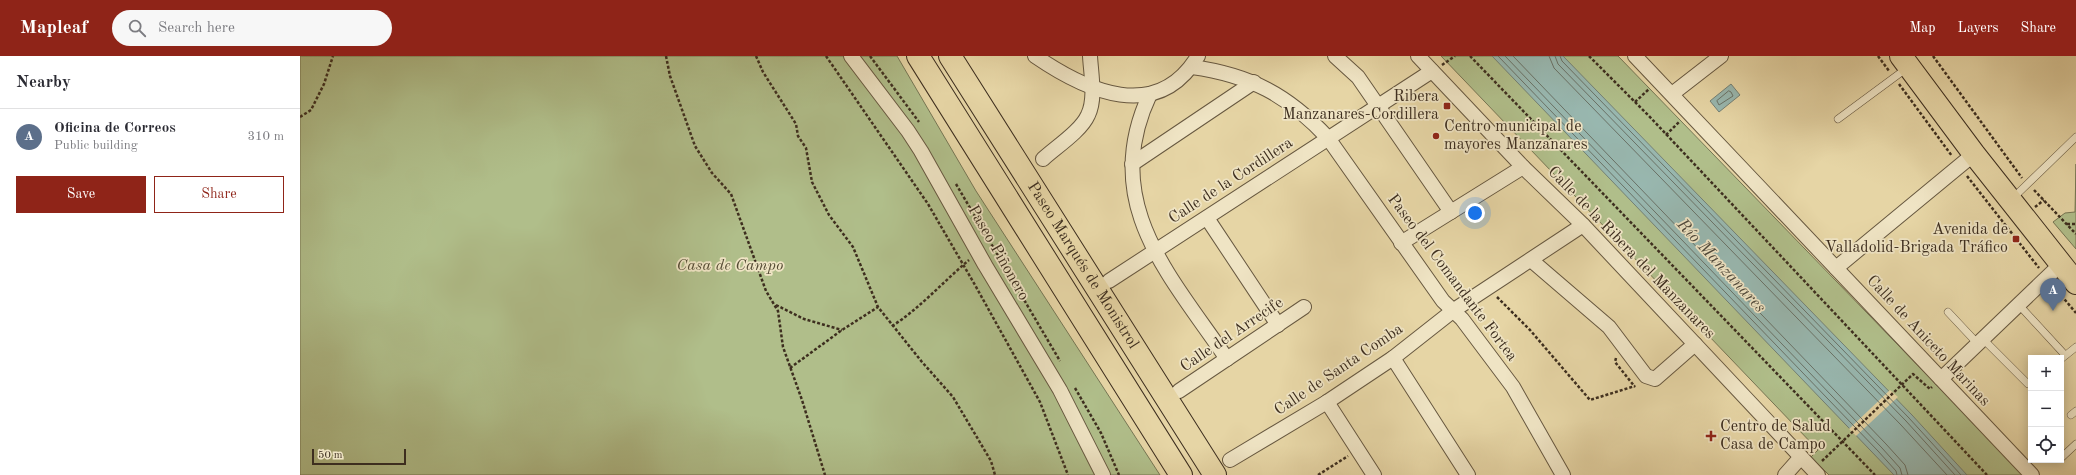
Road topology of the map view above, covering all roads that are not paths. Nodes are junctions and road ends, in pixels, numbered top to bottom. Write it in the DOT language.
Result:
graph roads {
  1 [pos="851,56"];
  2 [pos="918,56"];
  3 [pos="950,56"];
  4 [pos="1035,56"];
  5 [pos="1090,56"];
  6 [pos="1335,56"];
  7 [pos="1418,56"];
  8 [pos="1635,56"];
  9 [pos="1721,56"];
  10 [pos="1195,62"];
  11 [pos="1905,62"];
  12 [pos="1432,71"];
  13 [pos="1254,82"];
  14 [pos="1092,88"];
  15 [pos="1150,94"];
  16 [pos="1672,94"];
  17 [pos="1378,106"];
  18 [pos="1838,119"];
  19 [pos="2076,137"];
  20 [pos="1328,138"];
  21 [pos="1974,154"];
  22 [pos="1043,159"];
  23 [pos="1132,164"];
  24 [pos="1523,167"];
  25 [pos="2010,201"];
  26 [pos="1451,212"];
  27 [pos="1206,218"];
  28 [pos="1583,225"];
  29 [pos="1401,243"];
  30 [pos="1154,252"];
  31 [pos="1531,260"];
  32 [pos="2060,264"];
  33 [pos="1836,268"];
  34 [pos="1109,281"];
  35 [pos="2076,283"];
  36 [pos="2018,305"];
  37 [pos="1304,307"];
  38 [pos="1454,310"];
  39 [pos="1948,312"];
  40 [pos="1278,325"];
  41 [pos="1980,341"];
  42 [pos="1695,344"];
  43 [pos="2076,347"];
  44 [pos="2061,355"];
  45 [pos="2064,356"];
  46 [pos="1392,358"];
  47 [pos="1227,359"];
  48 [pos="1941,379"];
  49 [pos="2028,384"];
  50 [pos="1179,391"];
  51 [pos="1327,402"];
  52 [pos="2076,444"];
  53 [pos="2064,455"];
  54 [pos="1801,457"];
  55 [pos="1223,468"];
  56 [pos="1816,472"];
  57 [pos="1103,475"];
  58 [pos="1181,475"];
  59 [pos="1374,475"];
  60 [pos="1468,475"];
  61 [pos="1563,475"];
  62 [pos="1785,475"];
  63 [pos="2032,475"];
  1 -- 57 [label="street, Paseo Piñonero"];
  2 -- 58 [label="main road, Paseo Marqués de Monistrol"];
  3 -- 55 [label="main road, Paseo Marqués de Monistrol"];
  4 -- 14 [label="street"];
  5 -- 14 [label="street"];
  6 -- 17 [label="street"];
  7 -- 12 [label="street, Calle de la Ribera del Manzanares"];
  8 -- 16 [label="street, Calle de Aniceto Marinas"];
  9 -- 16 [label="street"];
  10 -- 13 [label="street, Paseo del Comandante Fortea"];
  10 -- 15 [label="street"];
  11 -- 18 [label="lane"];
  11 -- 21 [label="main road"];
  12 -- 17 [label="street, Calle de la Cordillera"];
  12 -- 24 [label="street, Calle de la Ribera del Manzanares"];
  13 -- 20 [label="street, Paseo del Comandante Fortea"];
  13 -- 23 [label="street"];
  14 -- 15 [label="street"];
  14 -- 22 [label="street"];
  15 -- 23 [label="street"];
  16 -- 33 [label="street, Calle de Aniceto Marinas"];
  17 -- 20 [label="street, Calle de la Cordillera"];
  17 -- 26 [label="street"];
  19 -- 25 [label="lane"];
  20 -- 27 [label="street, Calle de la Cordillera"];
  20 -- 29 [label="street, Paseo del Comandante Fortea"];
  21 -- 25 [label="main road"];
  21 -- 33 [label="street"];
  23 -- 30 [label="street"];
  24 -- 26 [label="street"];
  24 -- 28 [label="street, Calle de la Ribera del Manzanares"];
  25 -- 32 [label="main road"];
  26 -- 29 [label="street"];
  27 -- 30 [label="street, Calle de la Cordillera"];
  27 -- 40 [label="street"];
  28 -- 31 [label="street, Calle de Santa Comba"];
  28 -- 42 [label="street, Calle de la Ribera del Manzanares"];
  29 -- 38 [label="street, Paseo del Comandante Fortea"];
  30 -- 34 [label="street, Calle de la Cordillera"];
  30 -- 47 [label="street"];
  31 -- 38 [label="street, Calle de Santa Comba"];
  31 -- 42 [label="street"];
  32 -- 35 [label="main road"];
  32 -- 36 [label="street"];
  33 -- 48 [label="street, Calle de Aniceto Marinas"];
  36 -- 41 [label="street"];
  36 -- 44 [label="lane"];
  37 -- 40 [label="street, Calle del Arrecife"];
  38 -- 46 [label="street, Calle de Santa Comba"];
  38 -- 61 [label="street, Paseo del Comandante Fortea"];
  39 -- 41 [label="lane"];
  40 -- 47 [label="street, Calle del Arrecife"];
  41 -- 48 [label="street"];
  41 -- 49 [label="lane"];
  42 -- 54 [label="street, Calle de la Ribera del Manzanares"];
  43 -- 45 [label="lane"];
  46 -- 51 [label="street, Calle de Santa Comba"];
  46 -- 60 [label="street"];
  47 -- 50 [label="street, Calle del Arrecife"];
  48 -- 63 [label="street, Calle de Aniceto Marinas"];
  51 -- 55 [label="street, Calle de Santa Comba"];
  51 -- 59 [label="street"];
  52 -- 53 [label="lane"];
  54 -- 56 [label="street, Calle de la Ribera del Manzanares"];
  54 -- 62 [label="street"];
}
